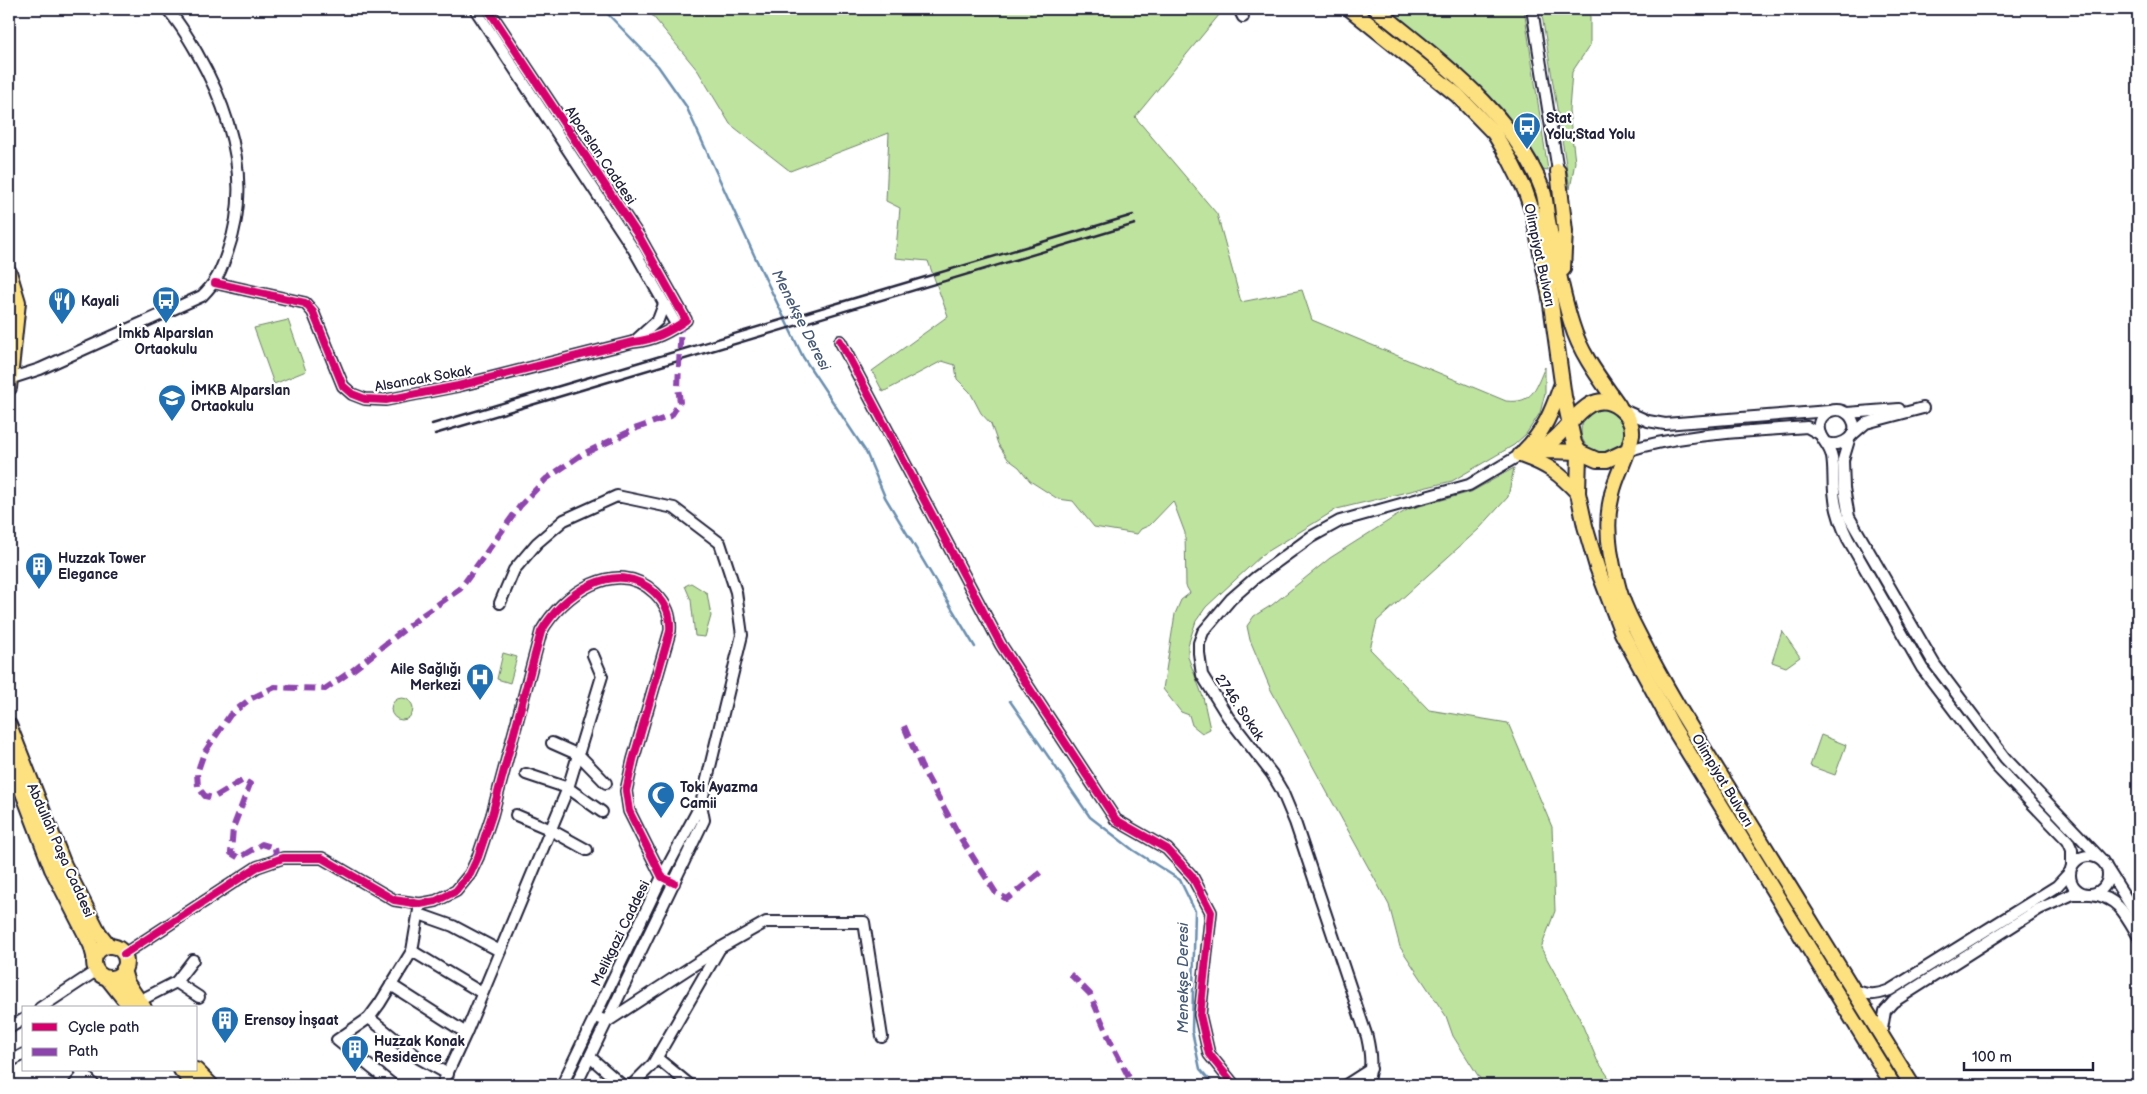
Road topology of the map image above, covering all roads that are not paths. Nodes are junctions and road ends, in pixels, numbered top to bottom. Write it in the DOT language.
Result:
graph roads {
  1 [pos="167,9"];
  2 [pos="475,9"];
  3 [pos="488,9"];
  4 [pos="1239,9"];
  5 [pos="1246,9"];
  6 [pos="1350,9"];
  7 [pos="1376,9"];
  8 [pos="1532,9"];
  9 [pos="1558,170"];
  10 [pos="1537,180"];
  11 [pos="1547,219"];
  12 [pos="1540,242"];
  13 [pos="9,272"];
  14 [pos="215,283"];
  15 [pos="1563,287"];
  16 [pos="664,304"];
  17 [pos="686,320"];
  18 [pos="677,326"];
  19 [pos="635,342"];
  20 [pos="840,342"];
  21 [pos="9,382"];
  22 [pos="1562,384"];
  23 [pos="1621,409"];
  24 [pos="1829,411"];
  25 [pos="1847,413"];
  26 [pos="1571,424"];
  27 [pos="1820,434"];
  28 [pos="1851,437"];
  29 [pos="1827,443"];
  30 [pos="1626,451"];
  31 [pos="1579,452"];
  32 [pos="1520,455"];
  33 [pos="1578,492"];
  34 [pos="500,603"];
  35 [pos="593,655"];
  36 [pos="9,725"];
  37 [pos="552,743"];
  38 [pos="12,748"];
  39 [pos="578,755"];
  40 [pos="526,774"];
  41 [pos="606,783"];
  42 [pos="568,788"];
  43 [pos="701,804"];
  44 [pos="602,812"];
  45 [pos="516,815"];
  46 [pos="549,829"];
  47 [pos="587,850"];
  48 [pos="2104,864"];
  49 [pos="2071,869"];
  50 [pos="662,877"];
  51 [pos="674,883"];
  52 [pos="2088,894"];
  53 [pos="420,909"];
  54 [pos="2138,917"];
  55 [pos="2138,936"];
  56 [pos="109,946"];
  57 [pos="720,948"];
  58 [pos="412,951"];
  59 [pos="500,951"];
  60 [pos="124,954"];
  61 [pos="94,956"];
  62 [pos="193,960"];
  63 [pos="124,970"];
  64 [pos="96,971"];
  65 [pos="108,979"];
  66 [pos="176,982"];
  67 [pos="391,985"];
  68 [pos="1851,987"];
  69 [pos="482,993"];
  70 [pos="199,997"];
  71 [pos="43,1006"];
  72 [pos="135,1006"];
  73 [pos="595,1017"];
  74 [pos="369,1018"];
  75 [pos="22,1020"];
  76 [pos="608,1021"];
  77 [pos="9,1028"];
  78 [pos="466,1033"];
  79 [pos="1880,1035"];
  80 [pos="882,1037"];
  81 [pos="22,1055"];
  82 [pos="590,1057"];
  83 [pos="657,1058"];
  84 [pos="9,1062"];
  85 [pos="1372,1069"];
  86 [pos="83,1072"];
  87 [pos="183,1072"];
  88 [pos="198,1072"];
  89 [pos="448,1074"];
  90 [pos="74,1085"];
  91 [pos="94,1085"];
  92 [pos="195,1085"];
  93 [pos="211,1085"];
  94 [pos="393,1085"];
  95 [pos="442,1085"];
  96 [pos="562,1085"];
  97 [pos="576,1085"];
  98 [pos="622,1085"];
  99 [pos="632,1085"];
  100 [pos="690,1085"];
  101 [pos="1234,1085"];
  102 [pos="1346,1085"];
  103 [pos="1367,1085"];
  104 [pos="1893,1085"];
  105 [pos="1912,1085"];
  1 -- 14 [label="street"];
  2 -- 16 [label="street, Alparslan Caddesi"];
  3 -- 17 [label="street, Alparslan Caddesi"];
  4 -- 5 [label="street"];
  6 -- 12 [label="main road, Olimpiyat Bulvarı"];
  7 -- 10 [label="main road, Olimpiyat Bulvarı"];
  8 -- 9 [label="street"];
  9 -- 10 [label="main road"];
  9 -- 11 [label="main road"];
  9 -- 15 [label="main road"];
  10 -- 11 [label="main road, Olimpiyat Bulvarı"];
  11 -- 12 [label="main road"];
  11 -- 15 [label="main road, Olimpiyat Bulvarı"];
  12 -- 22 [label="main road, Olimpiyat Bulvarı"];
  13 -- 21 [label="main road"];
  14 -- 19 [label="street, Alsancak Sokak"];
  14 -- 21 [label="street"];
  15 -- 23 [label="main road, Olimpiyat Bulvarı"];
  16 -- 18 [label="street, Alparslan Caddesi"];
  16 -- 19 [label="street"];
  17 -- 18 [label="street, Alsancak Sokak"];
  18 -- 19 [label="street, Alsancak Sokak"];
  20 -- 101 [label="street"];
  22 -- 26 [label="main road, Olimpiyat Bulvarı"];
  22 -- 32 [label="main road"];
  23 -- 24 [label="street"];
  23 -- 26 [label="main road"];
  23 -- 30 [label="main road"];
  24 -- 25 [label="street"];
  24 -- 27 [label="street"];
  25 -- 28 [label="street"];
  25 -- 28 [label="street"];
  26 -- 31 [label="main road"];
  26 -- 32 [label="main road"];
  27 -- 29 [label="street"];
  27 -- 30 [label="street"];
  28 -- 29 [label="street"];
  28 -- 48 [label="street"];
  29 -- 49 [label="street"];
  30 -- 31 [label="main road"];
  30 -- 68 [label="main road, Olimpiyat Bulvarı"];
  31 -- 32 [label="main road"];
  31 -- 33 [label="main road, Olimpiyat Bulvarı"];
  32 -- 33 [label="main road"];
  32 -- 85 [label="street, 2746. Sokak"];
  33 -- 104 [label="main road, Olimpiyat Bulvarı"];
  34 -- 43 [label="street"];
  35 -- 39 [label="street"];
  36 -- 38 [label="main road"];
  37 -- 39 [label="street"];
  38 -- 56 [label="main road, Abdullah Paşa Caddesi"];
  38 -- 61 [label="main road, Abdullah Paşa Caddesi"];
  39 -- 41 [label="street"];
  39 -- 42 [label="street"];
  40 -- 42 [label="street"];
  42 -- 44 [label="street"];
  42 -- 46 [label="street"];
  43 -- 50 [label="street, Melikgazi Caddesi"];
  43 -- 51 [label="street, Melikgazi Caddesi"];
  45 -- 46 [label="street"];
  46 -- 47 [label="street"];
  46 -- 59 [label="street"];
  48 -- 49 [label="street"];
  48 -- 52 [label="street"];
  48 -- 54 [label="street"];
  49 -- 52 [label="street"];
  49 -- 68 [label="street"];
  50 -- 51 [label="street"];
  50 -- 53 [label="street"];
  50 -- 73 [label="street, Melikgazi Caddesi"];
  51 -- 76 [label="street, Melikgazi Caddesi"];
  52 -- 55 [label="street"];
  52 -- 79 [label="street"];
  53 -- 58 [label="street"];
  53 -- 59 [label="street"];
  53 -- 60 [label="street"];
  56 -- 60 [label="main road"];
  56 -- 61 [label="main road"];
  57 -- 76 [label="street"];
  57 -- 80 [label="street"];
  57 -- 83 [label="street"];
  58 -- 67 [label="street"];
  58 -- 69 [label="street"];
  59 -- 69 [label="street"];
  60 -- 63 [label="main road"];
  61 -- 64 [label="main road"];
  62 -- 66 [label="street"];
  63 -- 65 [label="main road"];
  63 -- 72 [label="main road"];
  64 -- 65 [label="main road"];
  64 -- 71 [label="street"];
  65 -- 72 [label="main road"];
  66 -- 70 [label="street"];
  66 -- 72 [label="street"];
  67 -- 74 [label="street"];
  67 -- 78 [label="street"];
  68 -- 79 [label="main road, Olimpiyat Bulvarı"];
  69 -- 78 [label="street"];
  73 -- 76 [label="street"];
  73 -- 96 [label="street, Melikgazi Caddesi"];
  74 -- 89 [label="street"];
  74 -- 94 [label="street"];
  75 -- 77 [label="street"];
  76 -- 82 [label="street, Melikgazi Caddesi"];
  78 -- 89 [label="street"];
  79 -- 105 [label="main road, Olimpiyat Bulvarı"];
  81 -- 84 [label="street"];
  82 -- 97 [label="street, Melikgazi Caddesi"];
  82 -- 98 [label="street"];
  83 -- 99 [label="street"];
  83 -- 100 [label="street"];
  85 -- 102 [label="street"];
  85 -- 103 [label="street, 2746. Sokak"];
  86 -- 90 [label="street"];
  86 -- 91 [label="street"];
  87 -- 92 [label="main road"];
  88 -- 93 [label="main road"];
  89 -- 95 [label="street"];
}
